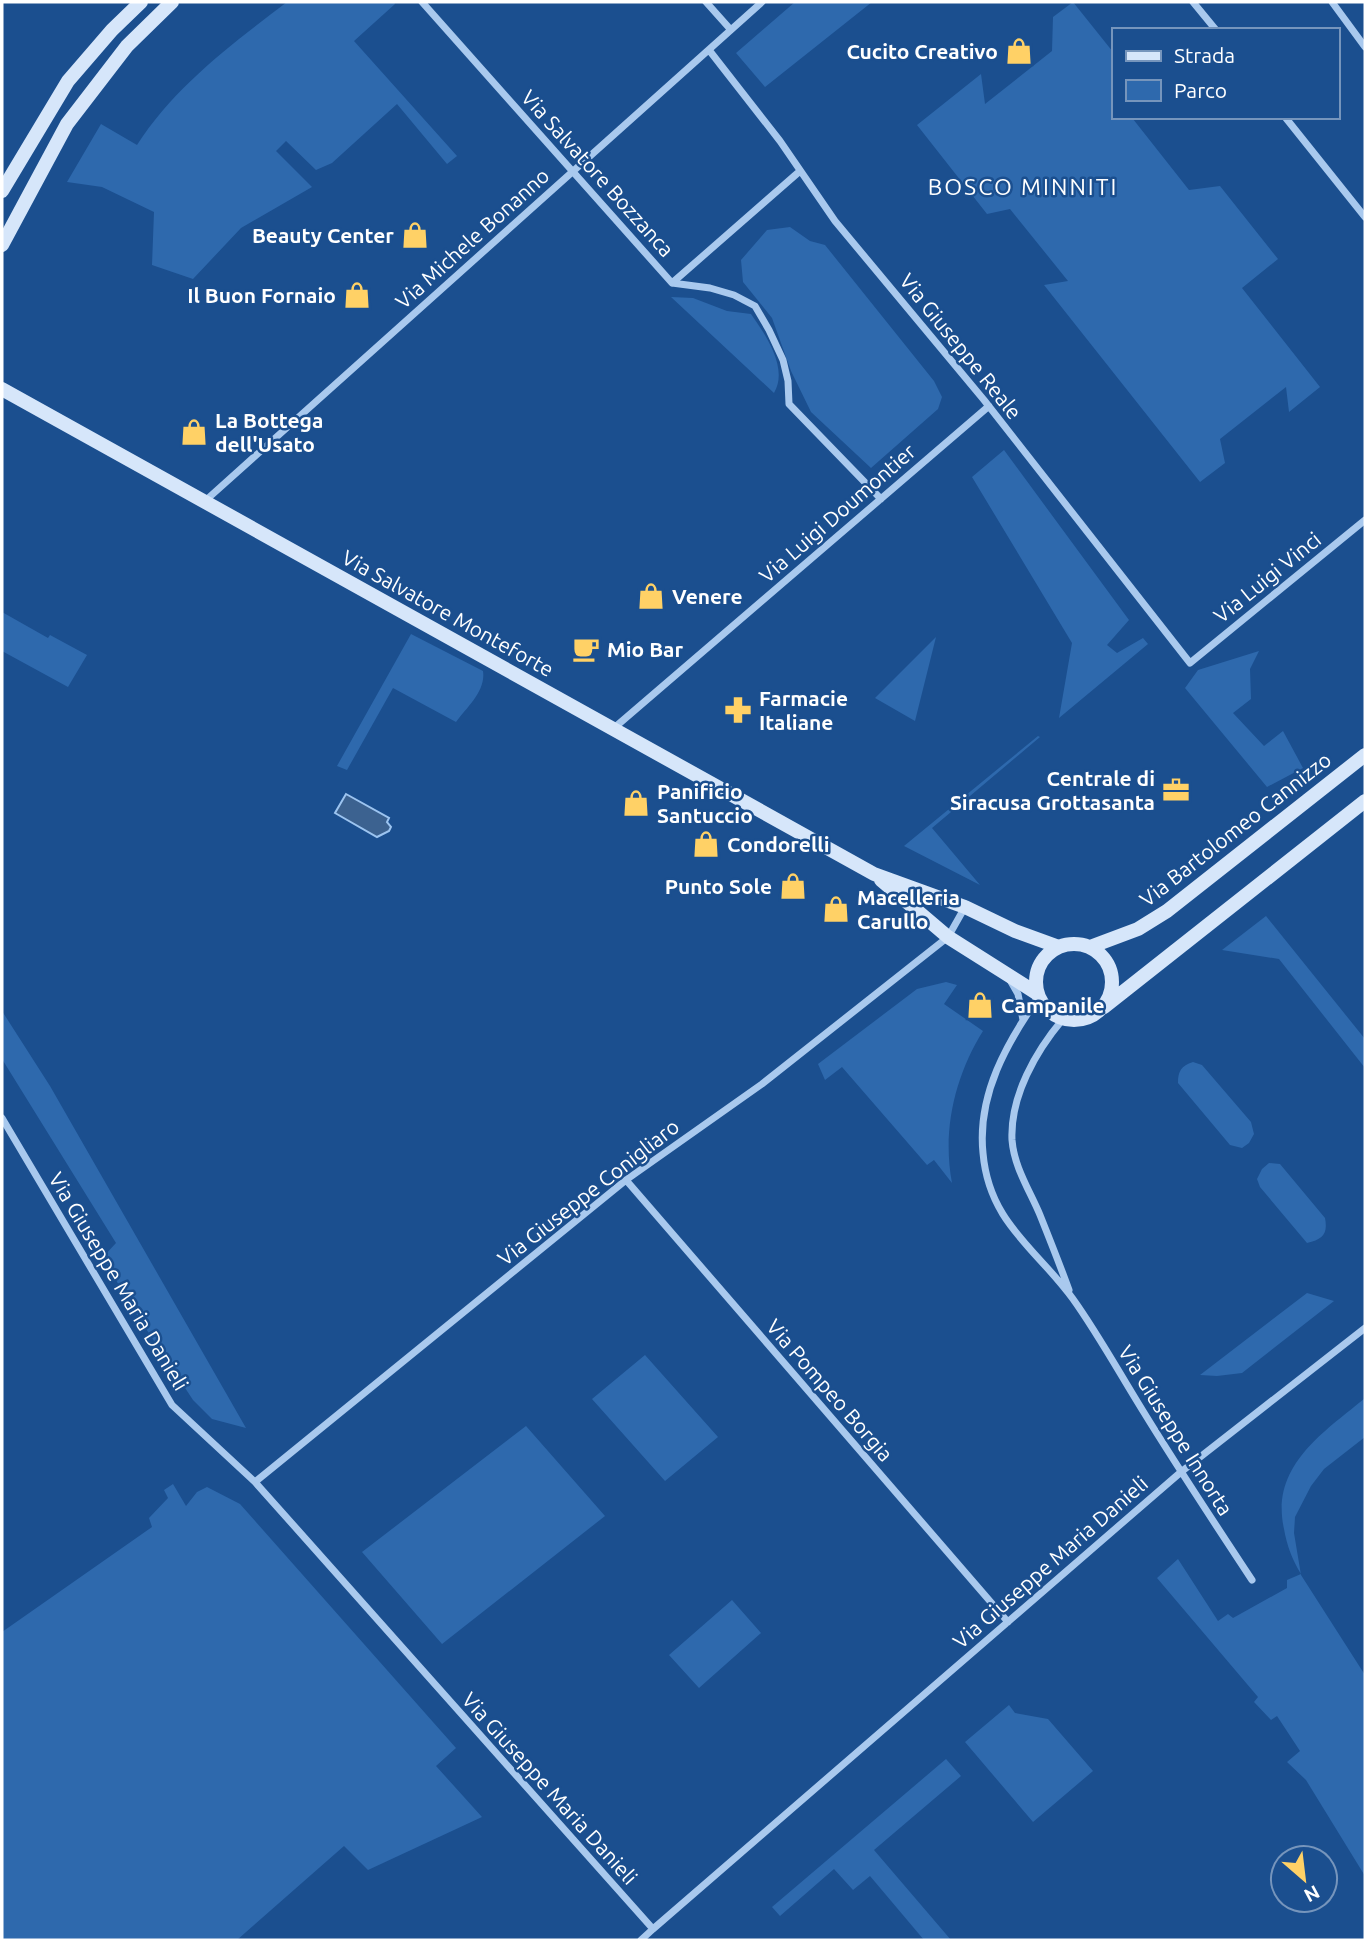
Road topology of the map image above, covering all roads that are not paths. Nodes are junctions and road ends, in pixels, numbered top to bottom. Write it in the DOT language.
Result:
graph roads {
  1 [pos="141,2"];
  2 [pos="172,2"];
  3 [pos="422,2"];
  4 [pos="706,2"];
  5 [pos="762,2"];
  6 [pos="1193,2"];
  7 [pos="1332,2"];
  8 [pos="1214,28"];
  9 [pos="731,30"];
  10 [pos="1365,47"];
  11 [pos="709,50"];
  12 [pos="1288,119"];
  13 [pos="800,171"];
  14 [pos="573,172"];
  15 [pos="2,191"];
  16 [pos="1365,217"];
  17 [pos="2,245"];
  18 [pos="672,283"];
  19 [pos="2,389"];
  20 [pos="989,406"];
  21 [pos="881,499"];
  22 [pos="205,501"];
  23 [pos="1365,520"];
  24 [pos="1190,663"];
  25 [pos="613,729"];
  26 [pos="1365,755"];
  27 [pos="1365,801"];
  28 [pos="874,874"];
  29 [pos="965,906"];
  30 [pos="948,937"];
  31 [pos="1059,947"];
  32 [pos="1090,947"];
  33 [pos="1005,973"];
  34 [pos="1039,996"];
  35 [pos="1104,1007"];
  36 [pos="1063,1018"];
  37 [pos="1023,1020"];
  38 [pos="2,1118"];
  39 [pos="626,1180"];
  40 [pos="1072,1298"];
  41 [pos="1365,1328"];
  42 [pos="1181,1472"];
  43 [pos="255,1482"];
  44 [pos="1252,1580"];
  45 [pos="1007,1622"];
  46 [pos="653,1929"];
  47 [pos="640,1940"];
  1 -- 15 [label="street"];
  2 -- 17 [label="street"];
  3 -- 14 [label="street, Via Salvatore Bozzanca"];
  4 -- 9 [label="street"];
  5 -- 9 [label="street, Via Michele Bonanno"];
  6 -- 8 [label="street"];
  7 -- 10 [label="street"];
  9 -- 11 [label="street, Via Michele Bonanno"];
  11 -- 13 [label="street, Via Giuseppe Reale"];
  11 -- 14 [label="street, Via Michele Bonanno"];
  12 -- 16 [label="street"];
  13 -- 18 [label="street"];
  13 -- 20 [label="street, Via Giuseppe Reale"];
  14 -- 18 [label="street, Via Salvatore Bozzanca"];
  14 -- 22 [label="street, Via Michele Bonanno"];
  18 -- 21 [label="street, Via Salvatore Bozzanca"];
  19 -- 22 [label="street, Via Salvatore Monteforte"];
  20 -- 21 [label="street, Via Luigi Doumontier"];
  20 -- 24 [label="street, Via Giuseppe Reale"];
  21 -- 25 [label="street, Via Luigi Doumontier"];
  22 -- 25 [label="street, Via Salvatore Monteforte"];
  23 -- 24 [label="street, Via Luigi Vinci"];
  25 -- 28 [label="street, Via Salvatore Monteforte"];
  26 -- 32 [label="street, Via Bartolomeo Cannizzo"];
  27 -- 35 [label="street"];
  28 -- 29 [label="street"];
  28 -- 30 [label="street"];
  29 -- 30 [label="street"];
  29 -- 31 [label="street"];
  30 -- 33 [label="street"];
  30 -- 39 [label="street, Via Giuseppe Conigliaro"];
  31 -- 32 [label="street"];
  31 -- 34 [label="street"];
  32 -- 35 [label="street"];
  33 -- 34 [label="street"];
  33 -- 37 [label="street"];
  34 -- 36 [label="street"];
  34 -- 37 [label="street"];
  35 -- 36 [label="street"];
  36 -- 40 [label="street"];
  37 -- 40 [label="street"];
  38 -- 43 [label="street, Via Giuseppe Maria Danieli"];
  39 -- 43 [label="street, Via Giuseppe Conigliaro"];
  39 -- 45 [label="street, Via Pompeo Borgia"];
  40 -- 42 [label="street, Via Giuseppe Innorta"];
  41 -- 42 [label="street, Via Giuseppe Maria Danieli"];
  42 -- 44 [label="street, Via Giuseppe Innorta"];
  42 -- 45 [label="street, Via Giuseppe Maria Danieli"];
  43 -- 46 [label="street, Via Giuseppe Maria Danieli"];
  45 -- 46 [label="street, Via Giuseppe Maria Danieli"];
  46 -- 47 [label="street"];
}
